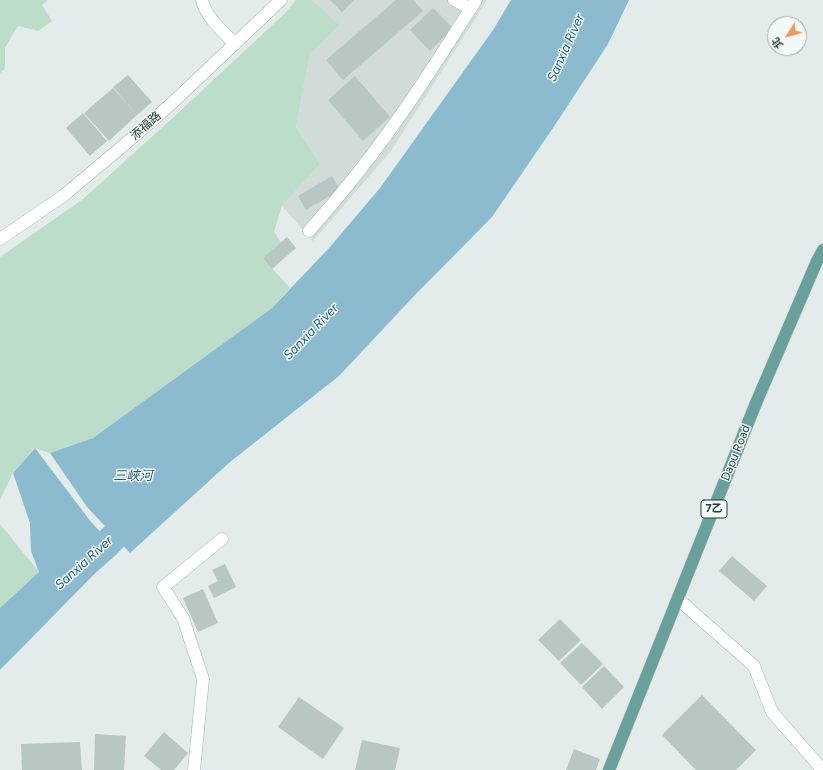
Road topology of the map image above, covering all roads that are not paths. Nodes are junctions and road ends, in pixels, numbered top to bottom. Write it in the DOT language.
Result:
graph roads {
  1 [pos="202,0"];
  2 [pos="280,0"];
  3 [pos="454,0"];
  4 [pos="474,4"];
  5 [pos="235,44"];
  6 [pos="309,231"];
  7 [pos="0,239"];
  8 [pos="823,250"];
  9 [pos="222,539"];
  10 [pos="678,599"];
  11 [pos="194,770"];
  12 [pos="609,770"];
  13 [pos="821,770"];
  1 -- 5 [label="street"];
  2 -- 5 [label="street, 添福路"];
  3 -- 4 [label="street"];
  4 -- 6 [label="street"];
  5 -- 7 [label="street, 添福路"];
  8 -- 10 [label="main road, Dapu Road / 7乙"];
  9 -- 11 [label="street"];
  10 -- 12 [label="main road, Dapu Road / 7乙"];
  10 -- 13 [label="street"];
}
